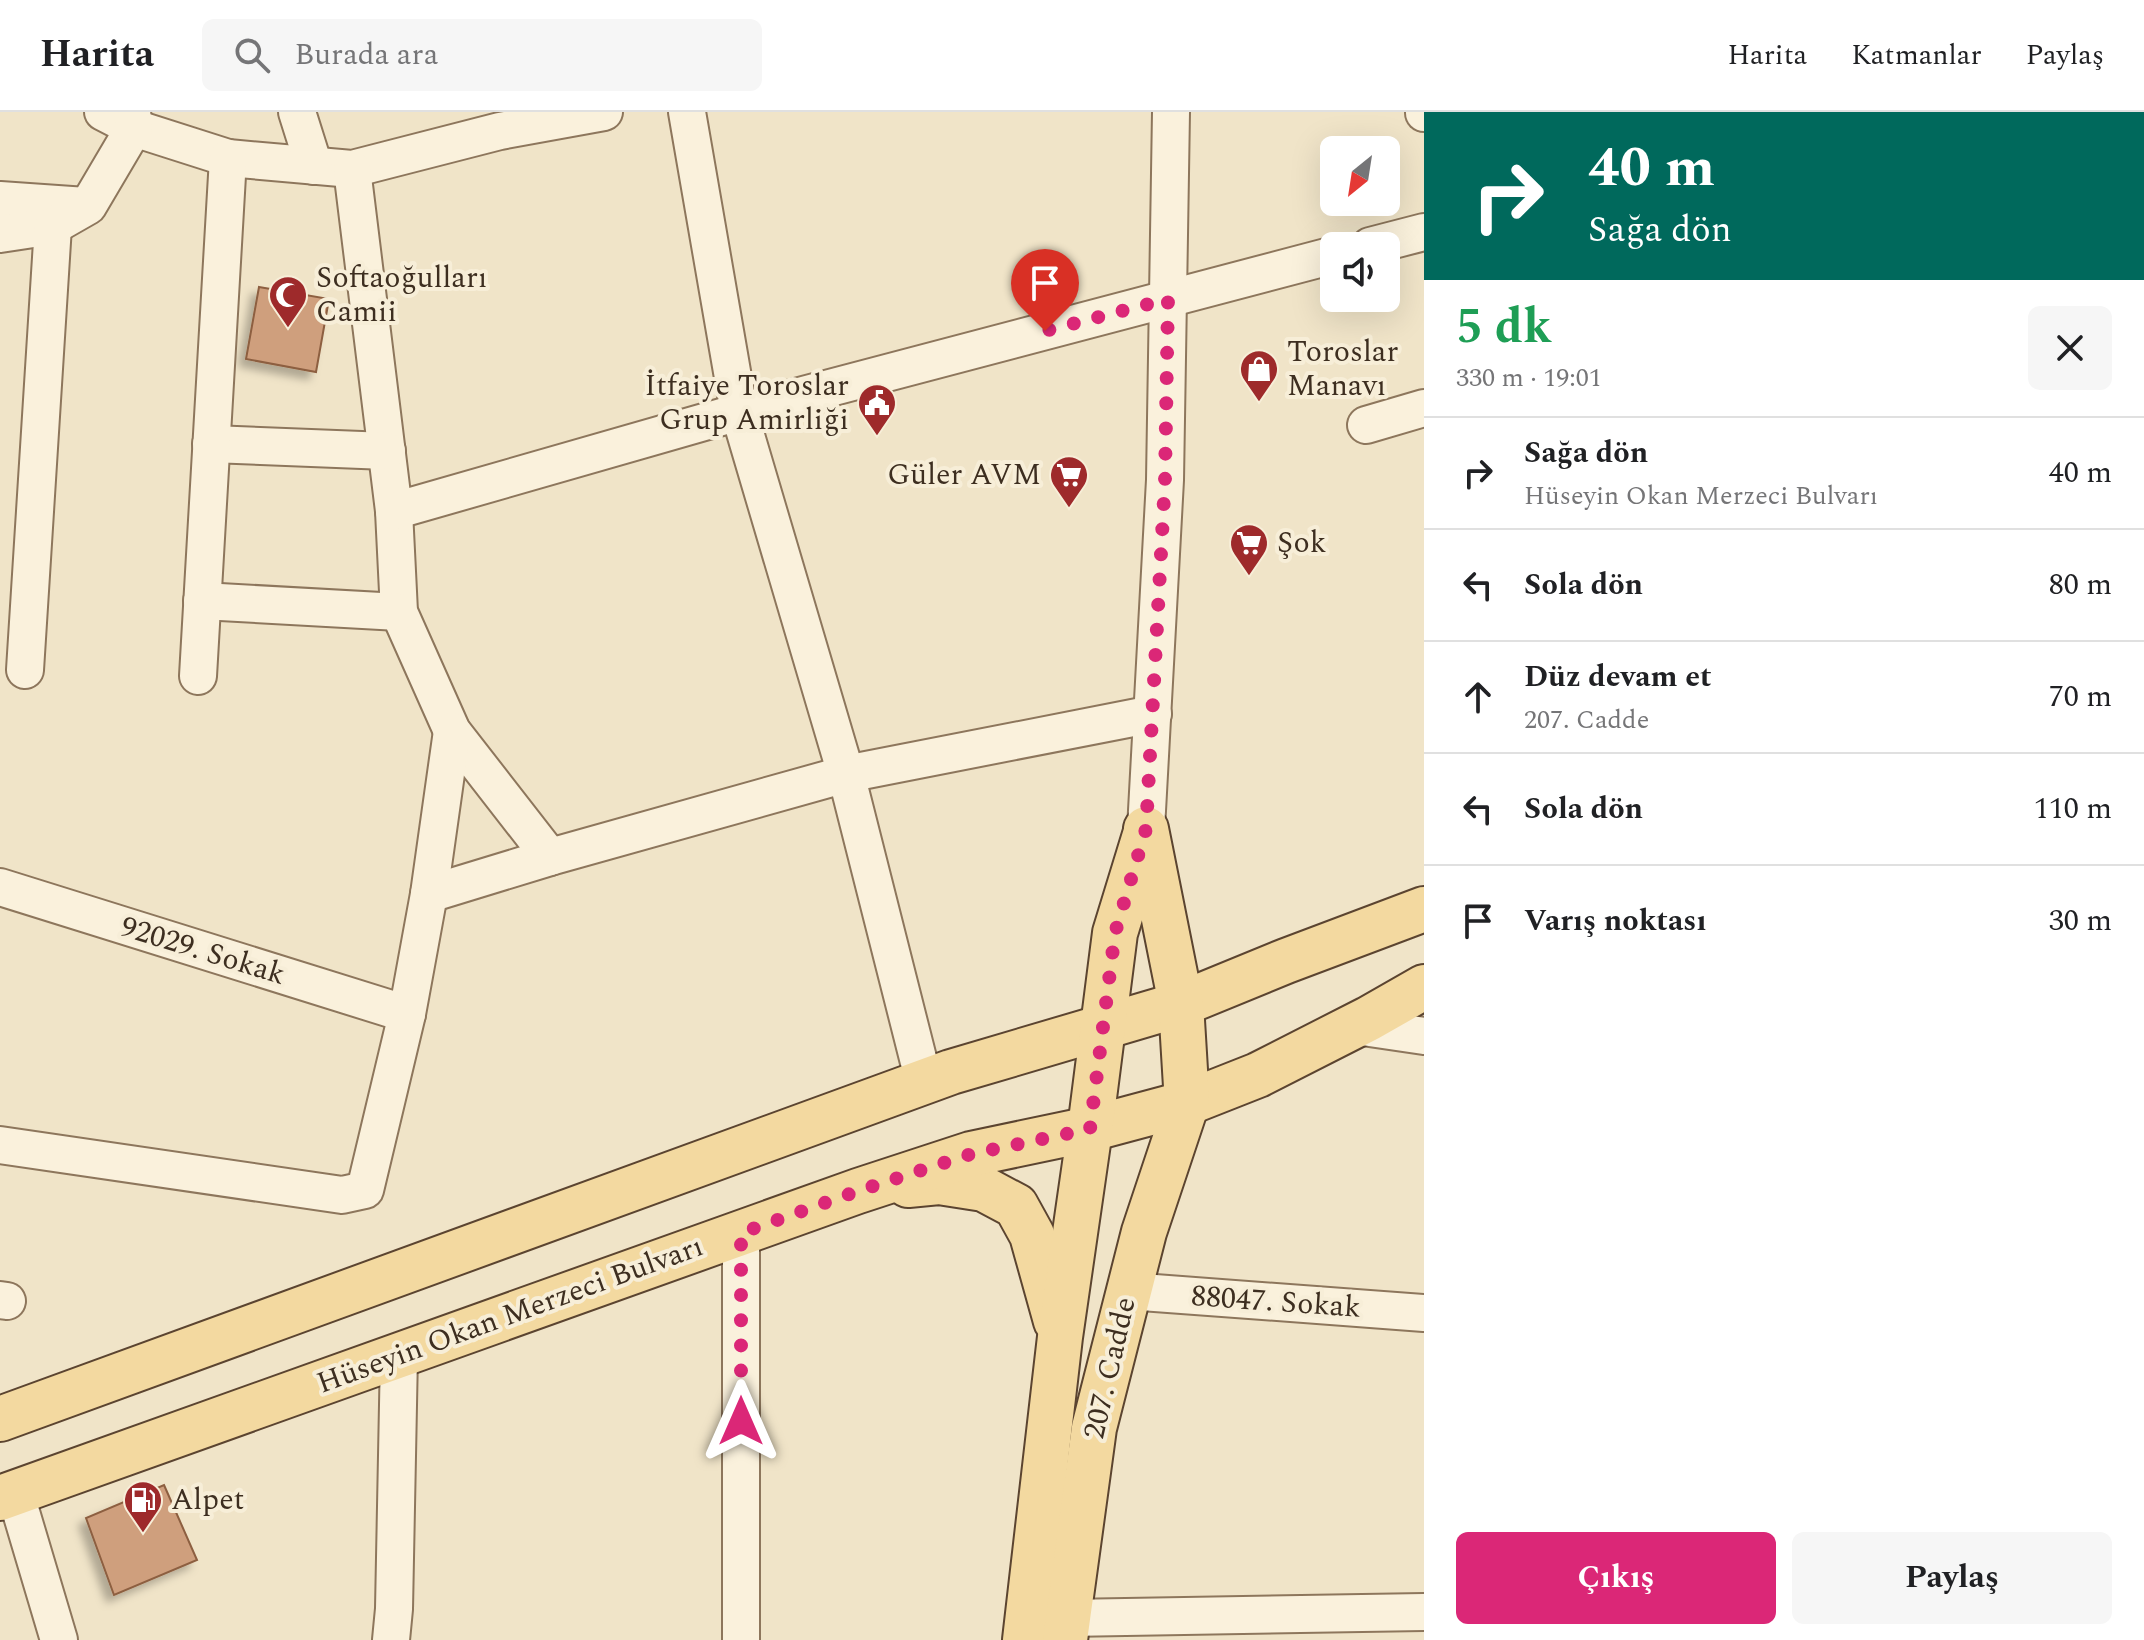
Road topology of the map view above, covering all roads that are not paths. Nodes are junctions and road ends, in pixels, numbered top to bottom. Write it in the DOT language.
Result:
graph roads {
  1 [pos="297,112"];
  2 [pos="604,112"];
  3 [pos="687,112"];
  4 [pos="1171,112"];
  5 [pos="123,117"];
  6 [pos="497,122"];
  7 [pos="228,158"];
  8 [pos="314,166"];
  9 [pos="352,169"];
  10 [pos="0,200"];
  11 [pos="88,206"];
  12 [pos="53,226"];
  13 [pos="1424,232"];
  14 [pos="0,234"];
  15 [pos="1400,238"];
  16 [pos="1320,259"];
  17 [pos="1168,299"];
  18 [pos="1424,408"];
  19 [pos="739,412"];
  20 [pos="1366,425"];
  21 [pos="211,444"];
  22 [pos="387,451"];
  23 [pos="394,511"];
  24 [pos="202,601"];
  25 [pos="399,612"];
  26 [pos="25,670"];
  27 [pos="198,676"];
  28 [pos="1153,714"];
  29 [pos="452,731"];
  30 [pos="846,774"];
  31 [pos="1146,829"];
  32 [pos="550,857"];
  33 [pos="0,887"];
  34 [pos="429,894"];
  35 [pos="1424,909"];
  36 [pos="1424,987"];
  37 [pos="1181,1004"];
  38 [pos="407,1014"];
  39 [pos="1356,1026"];
  40 [pos="1103,1028"];
  41 [pos="1424,1036"];
  42 [pos="924,1082"];
  43 [pos="1187,1103"];
  44 [pos="1090,1129"];
  45 [pos="0,1145"];
  46 [pos="858,1191"];
  47 [pos="741,1233"];
  48 [pos="1128,1291"];
  49 [pos="1424,1313"];
  50 [pos="1060,1337"];
  51 [pos="399,1354"];
  52 [pos="0,1419"];
  53 [pos="8,1495"];
  54 [pos="1424,1612"];
  55 [pos="1066,1629"];
  56 [pos="59,1640"];
  57 [pos="391,1640"];
  58 [pos="741,1640"];
  59 [pos="1025,1640"];
  1 -- 8 [label="street"];
  2 -- 6 [label="street"];
  3 -- 19 [label="street"];
  4 -- 17 [label="street"];
  5 -- 7 [label="street"];
  5 -- 11 [label="street"];
  6 -- 9 [label="street"];
  7 -- 8 [label="street"];
  7 -- 21 [label="street"];
  8 -- 9 [label="street"];
  9 -- 22 [label="street"];
  10 -- 11 [label="street"];
  11 -- 12 [label="street"];
  12 -- 14 [label="street"];
  12 -- 26 [label="street"];
  13 -- 15 [label="street"];
  16 -- 17 [label="street"];
  17 -- 19 [label="street"];
  17 -- 28 [label="street"];
  18 -- 20 [label="street"];
  19 -- 23 [label="street"];
  19 -- 30 [label="street"];
  21 -- 22 [label="street"];
  21 -- 24 [label="street"];
  22 -- 23 [label="street"];
  23 -- 25 [label="street"];
  24 -- 25 [label="street"];
  24 -- 27 [label="street"];
  25 -- 29 [label="street"];
  28 -- 30 [label="street"];
  28 -- 31 [label="street"];
  29 -- 32 [label="street"];
  29 -- 34 [label="street"];
  30 -- 32 [label="street"];
  30 -- 42 [label="street"];
  31 -- 37 [label="main road"];
  31 -- 40 [label="main road, 207. Cadde"];
  32 -- 34 [label="street"];
  33 -- 38 [label="street, 92029. Sokak"];
  34 -- 38 [label="street"];
  35 -- 37 [label="main road"];
  36 -- 39 [label="main road, Hüseyin Okan Merzeci Bulvarı"];
  37 -- 40 [label="main road"];
  37 -- 43 [label="main road"];
  38 -- 45 [label="street"];
  39 -- 41 [label="street"];
  39 -- 43 [label="main road, Hüseyin Okan Merzeci Bulvarı"];
  40 -- 42 [label="main road"];
  40 -- 44 [label="main road, 207. Cadde"];
  42 -- 52 [label="main road"];
  43 -- 44 [label="main road, Hüseyin Okan Merzeci Bulvarı"];
  43 -- 48 [label="main road, 207. Cadde"];
  44 -- 46 [label="main road, Hüseyin Okan Merzeci Bulvarı"];
  44 -- 50 [label="main road, 207. Cadde"];
  46 -- 47 [label="main road, Hüseyin Okan Merzeci Bulvarı"];
  46 -- 50 [label="main road"];
  47 -- 51 [label="main road, Hüseyin Okan Merzeci Bulvarı"];
  47 -- 58 [label="street"];
  48 -- 49 [label="street, 88047. Sokak"];
  48 -- 55 [label="main road, 207. Cadde"];
  50 -- 59 [label="main road, 207. Cadde"];
  51 -- 53 [label="main road, Hüseyin Okan Merzeci Bulvarı"];
  51 -- 57 [label="street"];
  53 -- 56 [label="street"];
  54 -- 55 [label="street"];
}
